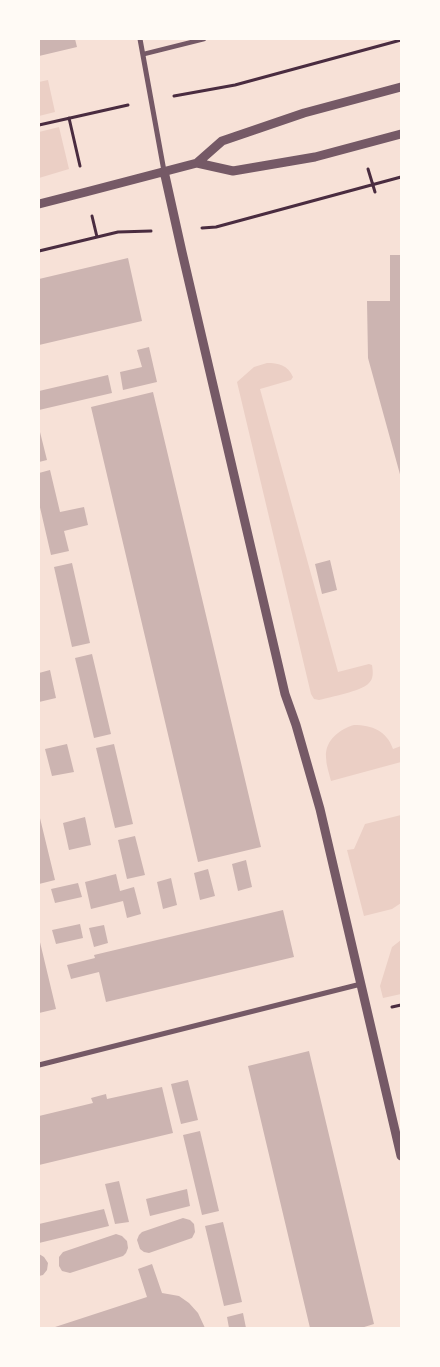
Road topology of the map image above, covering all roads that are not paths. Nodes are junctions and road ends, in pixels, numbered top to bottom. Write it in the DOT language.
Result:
graph roads {
  1 [pos="140,39"];
  2 [pos="204,39"];
  3 [pos="144,54"];
  4 [pos="401,87"];
  5 [pos="401,134"];
  6 [pos="197,163"];
  7 [pos="164,171"];
  8 [pos="39,204"];
  9 [pos="360,984"];
  10 [pos="39,1065"];
  11 [pos="401,1156"];
  1 -- 3 [label="street"];
  2 -- 3 [label="street"];
  3 -- 7 [label="street"];
  4 -- 6 [label="street"];
  5 -- 6 [label="street"];
  6 -- 7 [label="street"];
  7 -- 8 [label="street"];
  7 -- 9 [label="street"];
  9 -- 10 [label="street"];
  9 -- 11 [label="street"];
}
